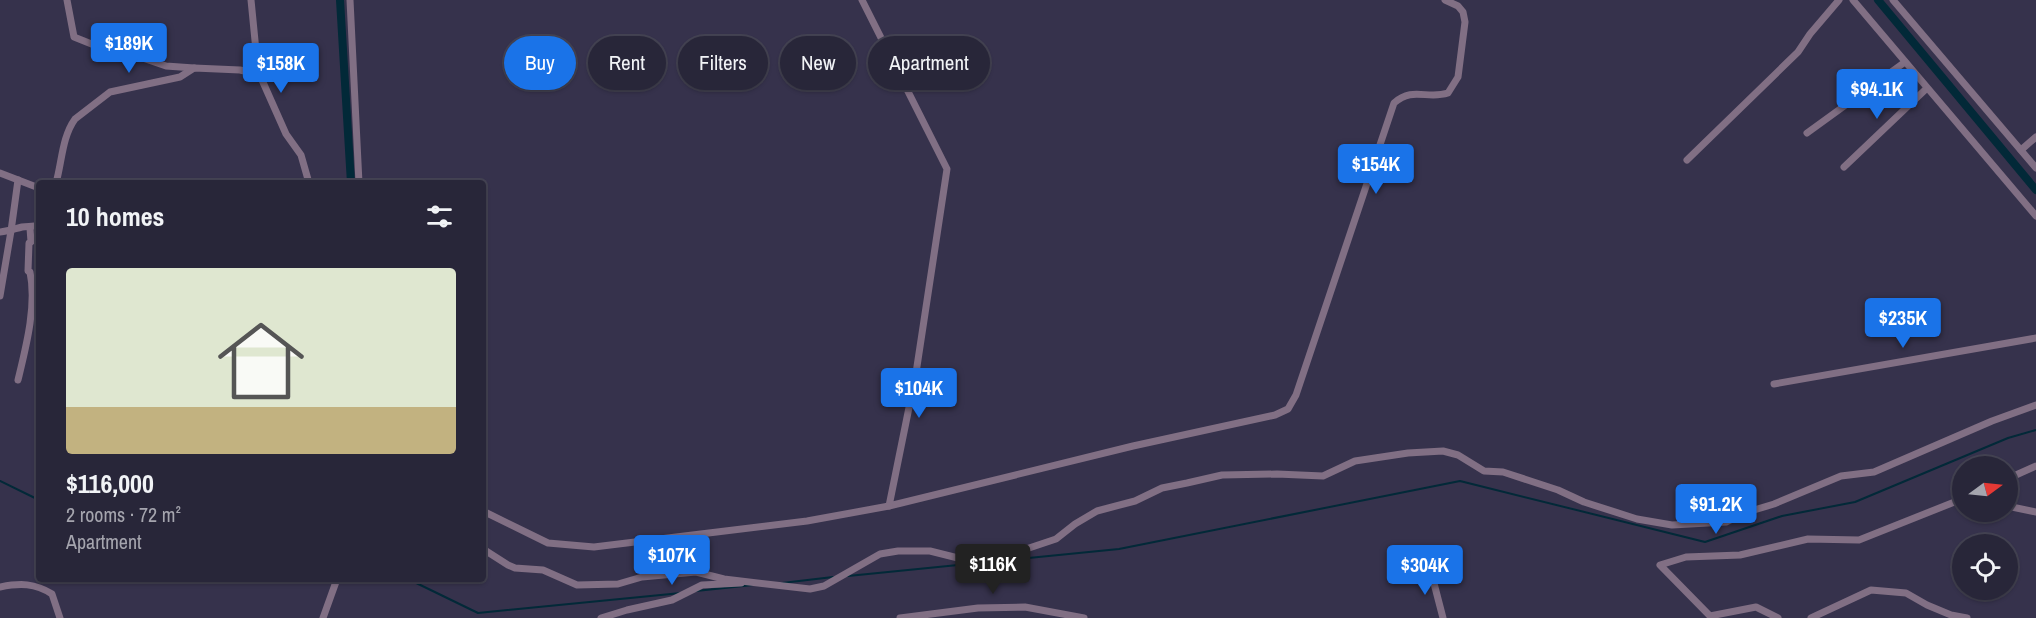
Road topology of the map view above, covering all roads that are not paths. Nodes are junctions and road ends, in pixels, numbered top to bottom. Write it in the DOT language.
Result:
graph roads {
  1 [pos="67,0"];
  2 [pos="251,0"];
  3 [pos="350,0"];
  4 [pos="862,0"];
  5 [pos="1445,0"];
  6 [pos="1839,0"];
  7 [pos="1853,0"];
  8 [pos="1893,0"];
  9 [pos="1905,62"];
  10 [pos="194,68"];
  11 [pos="261,79"];
  12 [pos="1926,88"];
  13 [pos="1807,133"];
  14 [pos="2036,137"];
  15 [pos="2020,150"];
  16 [pos="1687,159"];
  17 [pos="1844,167"];
  18 [pos="2036,168"];
  19 [pos="0,173"];
  20 [pos="18,180"];
  21 [pos="57,180"];
  22 [pos="308,180"];
  23 [pos="359,180"];
  24 [pos="36,187"];
  25 [pos="2036,216"];
  26 [pos="36,226"];
  27 [pos="30,228"];
  28 [pos="11,231"];
  29 [pos="0,232"];
  30 [pos="0,296"];
  31 [pos="2036,338"];
  32 [pos="18,380"];
  33 [pos="1774,384"];
  34 [pos="2036,405"];
  35 [pos="2036,466"];
  36 [pos="2018,474"];
  37 [pos="1952,503"];
  38 [pos="889,506"];
  39 [pos="2018,508"];
  40 [pos="2036,512"];
  41 [pos="486,513"];
  42 [pos="486,551"];
  43 [pos="1430,567"];
  44 [pos="337,582"];
  45 [pos="750,582"];
  46 [pos="0,587"];
  47 [pos="60,618"];
  48 [pos="323,618"];
  49 [pos="601,618"];
  50 [pos="900,618"];
  51 [pos="1084,618"];
  52 [pos="1443,618"];
  53 [pos="1778,618"];
  54 [pos="1811,618"];
  55 [pos="1967,618"];
  1 -- 10 [label="street"];
  2 -- 11 [label="street"];
  3 -- 23 [label="street"];
  4 -- 38 [label="street"];
  5 -- 38 [label="street"];
  6 -- 16 [label="street"];
  7 -- 9 [label="street"];
  8 -- 15 [label="street"];
  9 -- 12 [label="street"];
  9 -- 13 [label="street"];
  10 -- 11 [label="street"];
  10 -- 21 [label="street"];
  11 -- 22 [label="street"];
  12 -- 17 [label="street"];
  12 -- 25 [label="street"];
  14 -- 15 [label="street"];
  15 -- 18 [label="street"];
  19 -- 20 [label="street"];
  20 -- 24 [label="street"];
  20 -- 28 [label="street"];
  26 -- 27 [label="street"];
  27 -- 28 [label="street"];
  27 -- 32 [label="street"];
  28 -- 29 [label="street"];
  28 -- 30 [label="street"];
  31 -- 33 [label="street"];
  34 -- 45 [label="street"];
  35 -- 36 [label="street"];
  37 -- 53 [label="street"];
  38 -- 41 [label="street"];
  39 -- 40 [label="street"];
  42 -- 45 [label="street"];
  43 -- 52 [label="street"];
  44 -- 48 [label="street"];
  45 -- 49 [label="street"];
  46 -- 47 [label="street"];
  50 -- 51 [label="street"];
  54 -- 55 [label="street"];
}
